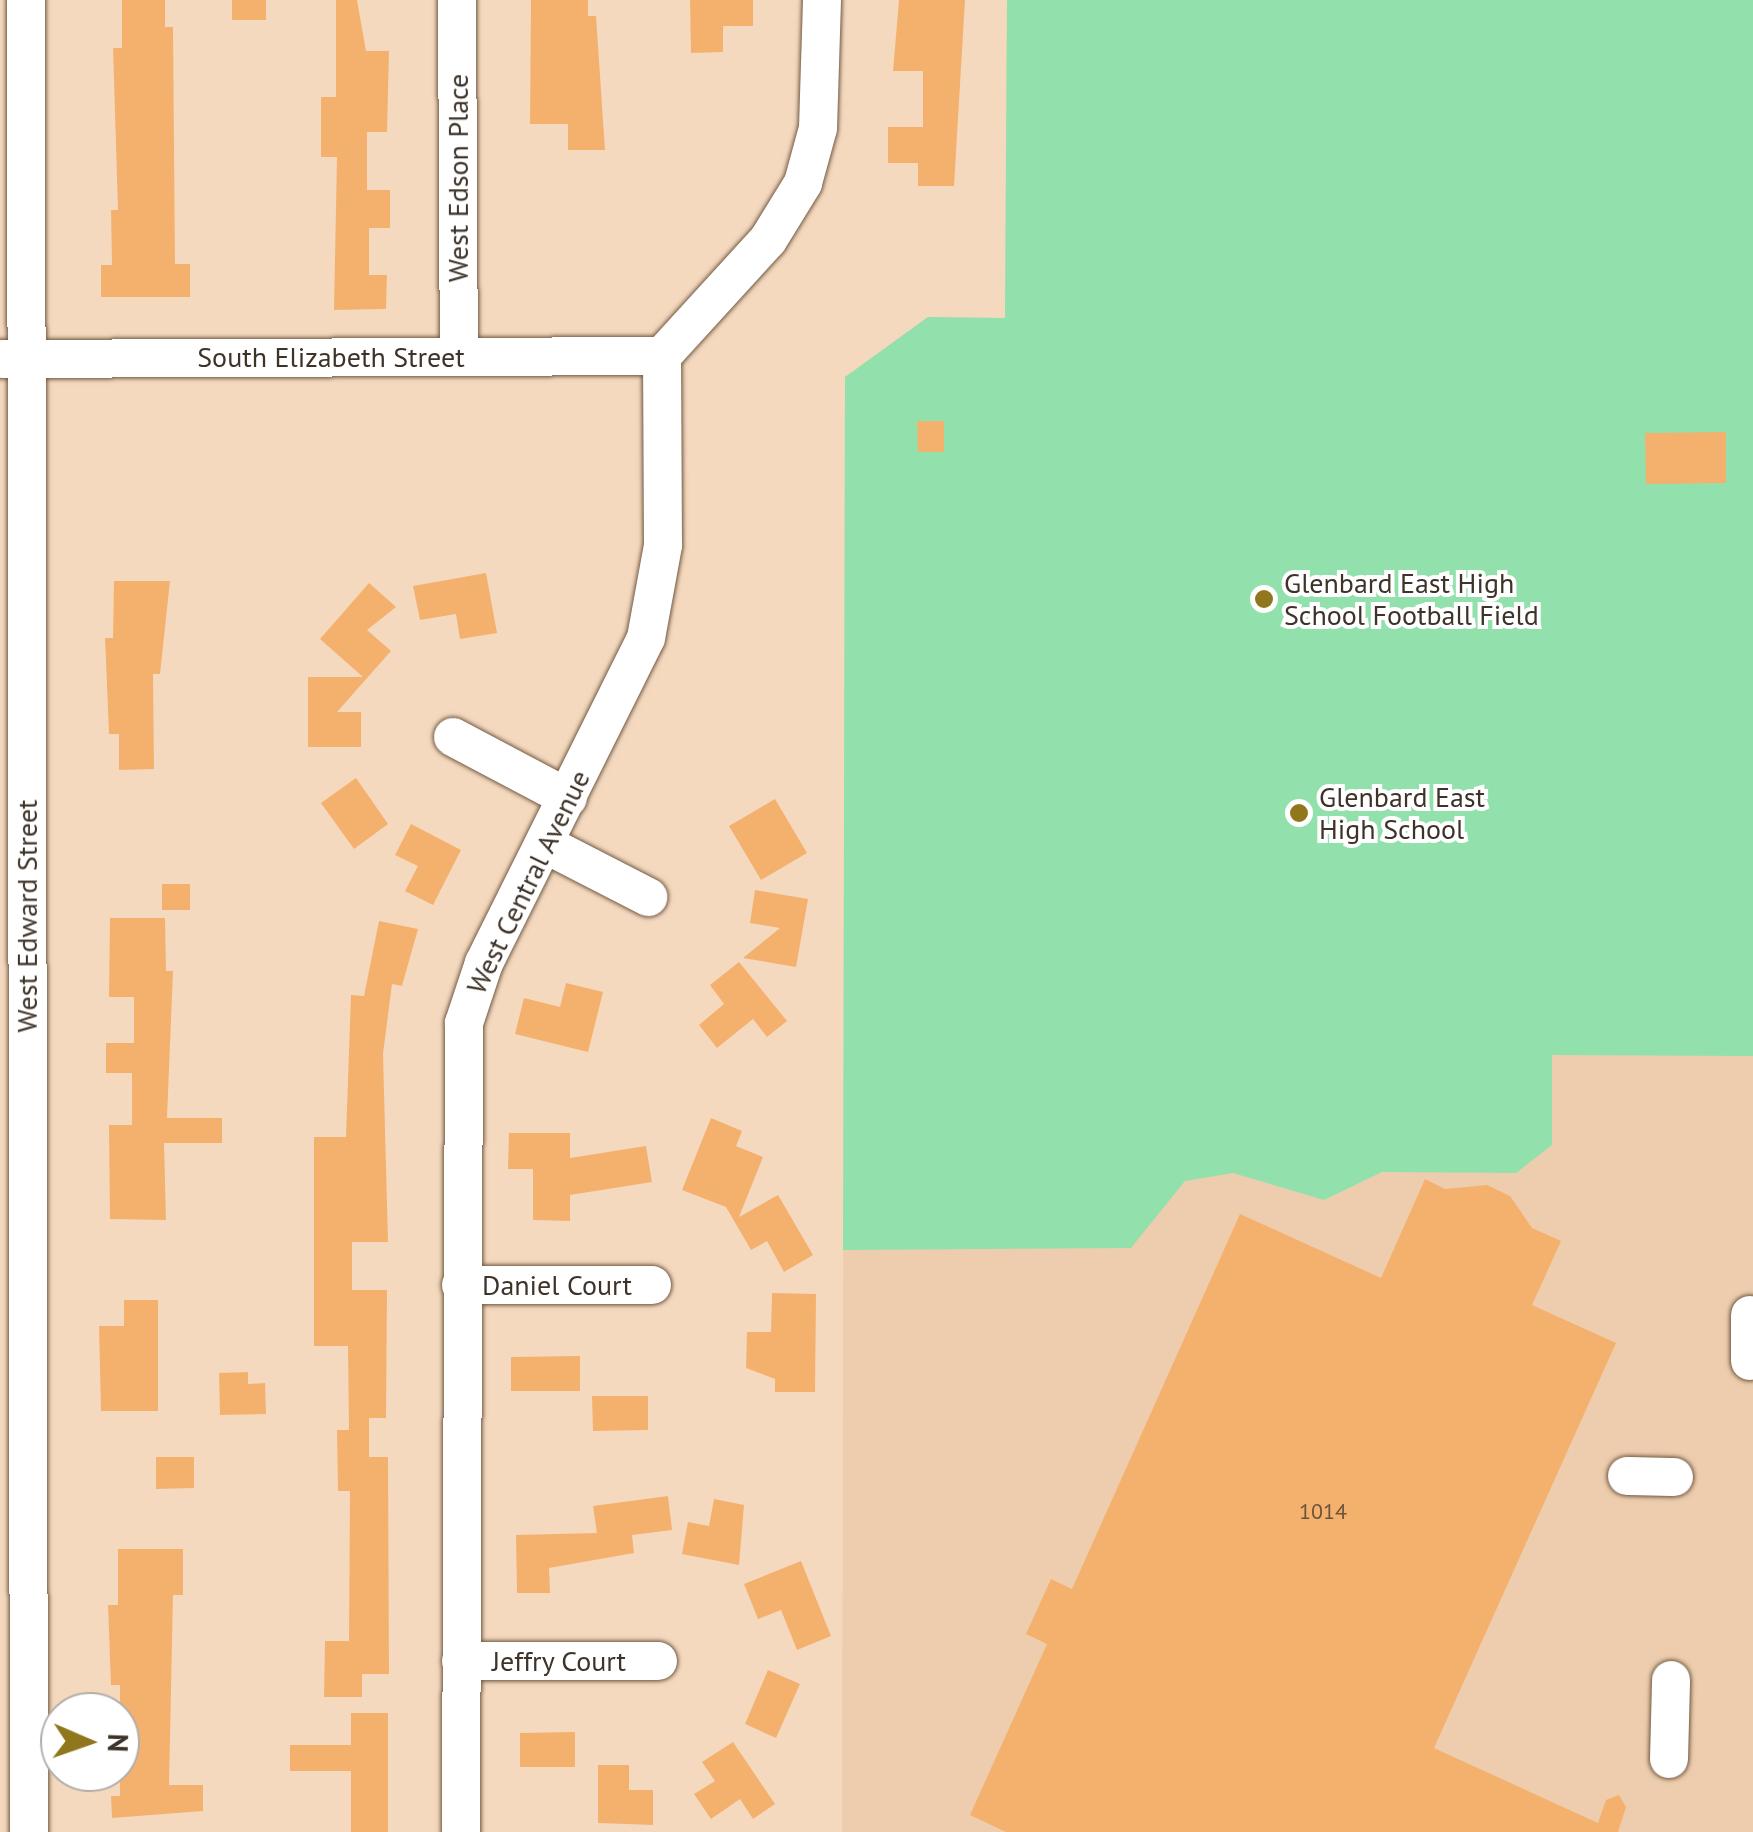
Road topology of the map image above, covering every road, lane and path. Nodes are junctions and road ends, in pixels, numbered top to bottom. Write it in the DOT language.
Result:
graph roads {
  1 [pos="26,0"];
  2 [pos="456,0"];
  3 [pos="822,0"];
  4 [pos="459,356"];
  5 [pos="662,356"];
  6 [pos="13,359"];
  7 [pos="453,737"];
  8 [pos="568,798"];
  9 [pos="547,845"];
  10 [pos="648,897"];
  11 [pos="652,1284"];
  12 [pos="461,1286"];
  13 [pos="1750,1315"];
  14 [pos="1750,1361"];
  15 [pos="1627,1476"];
  16 [pos="1674,1478"];
  17 [pos="658,1660"];
  18 [pos="461,1661"];
  19 [pos="1670,1680"];
  20 [pos="1669,1759"];
  21 [pos="20,1820"];
  22 [pos="461,1832"];
  1 -- 6 [label="street, West Edward Street"];
  2 -- 4 [label="street, West Edson Place"];
  3 -- 5 [label="street"];
  4 -- 5 [label="street, South Elizabeth Street"];
  4 -- 6 [label="street, South Elizabeth Street"];
  5 -- 8 [label="street, West Central Avenue"];
  6 -- 21 [label="street, West Edward Street"];
  7 -- 8 [label="street"];
  8 -- 9 [label="street, West Central Avenue"];
  9 -- 10 [label="street"];
  9 -- 12 [label="street, West Central Avenue"];
  11 -- 12 [label="street, Daniel Court"];
  12 -- 18 [label="street, West Central Avenue"];
  13 -- 14 [label="street"];
  15 -- 16 [label="street"];
  17 -- 18 [label="street, Jeffry Court"];
  18 -- 22 [label="street, West Central Avenue"];
  19 -- 20 [label="street"];
}
